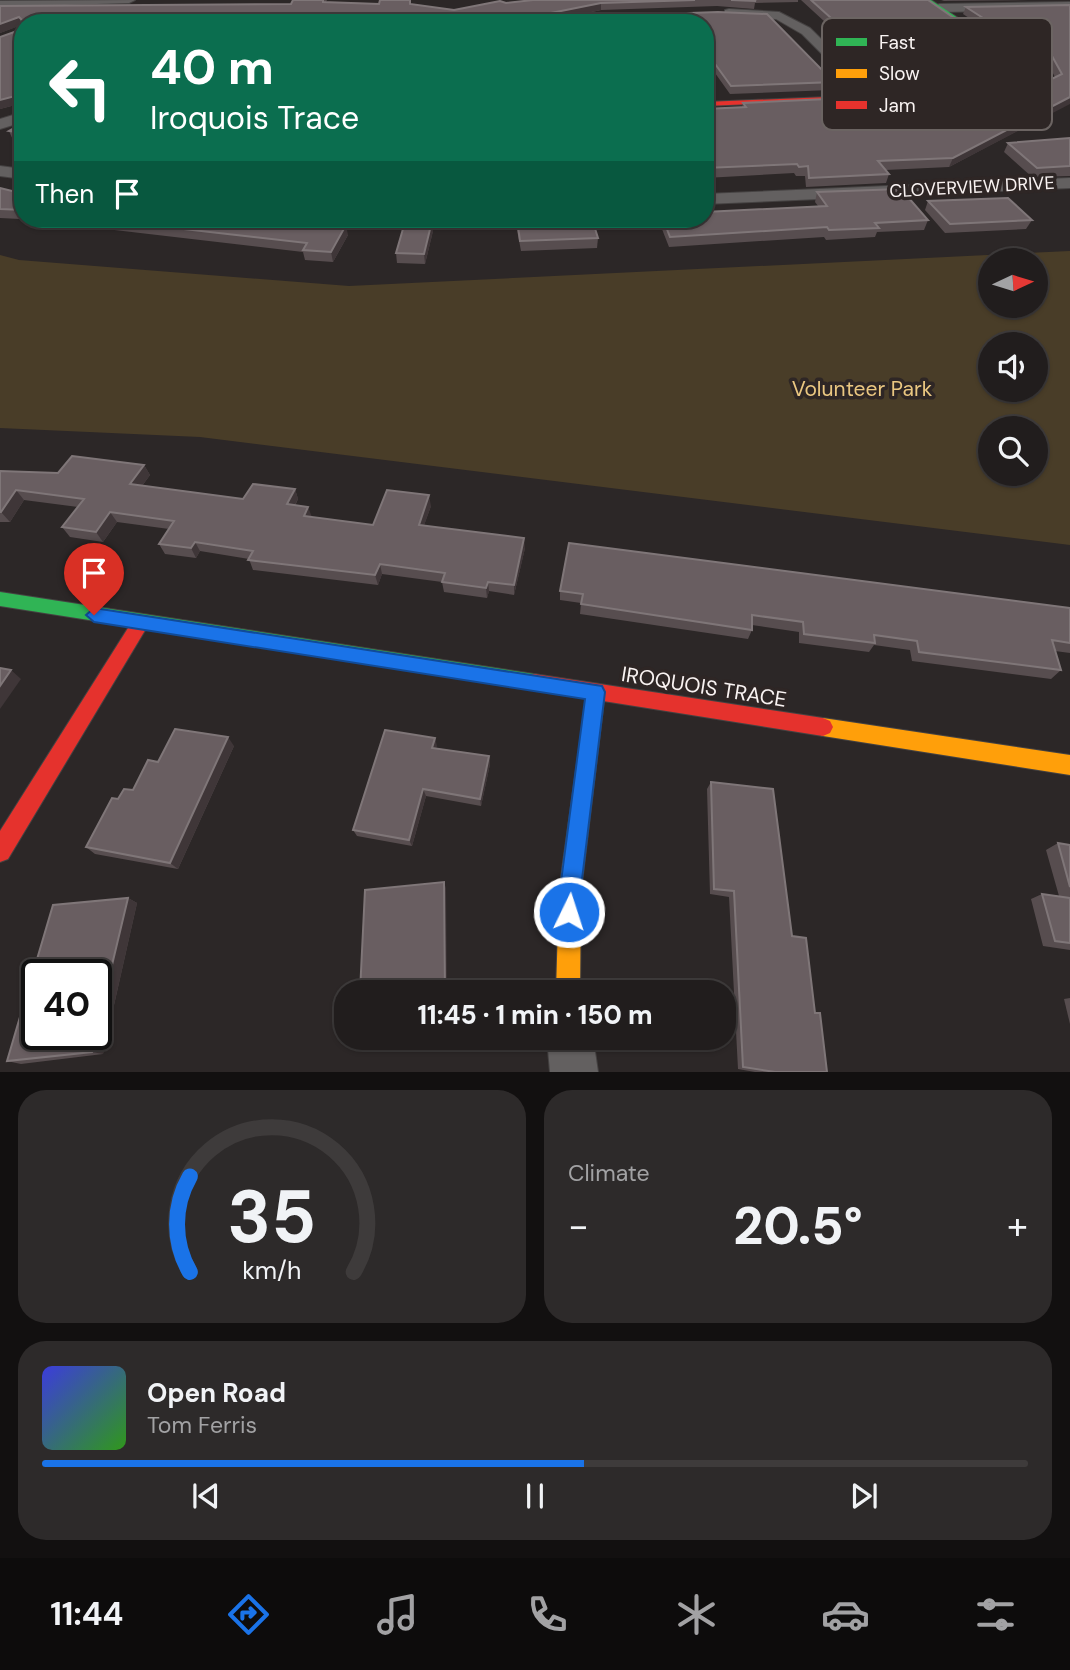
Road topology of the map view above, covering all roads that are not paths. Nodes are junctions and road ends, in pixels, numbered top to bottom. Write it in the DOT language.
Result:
graph roads {
  1 [pos="130,0"];
  2 [pos="66,2"];
  3 [pos="0,4"];
  4 [pos="933,4"];
  5 [pos="1070,6"];
  6 [pos="718,13"];
  7 [pos="53,14"];
  8 [pos="953,18"];
  9 [pos="822,47"];
  10 [pos="822,100"];
  11 [pos="714,104"];
  12 [pos="1070,183"];
  13 [pos="714,199"];
  14 [pos="0,599"];
  15 [pos="141,622"];
  16 [pos="596,692"];
  17 [pos="1070,765"];
  18 [pos="0,851"];
  19 [pos="568,980"];
  20 [pos="571,1050"];
  21 [pos="574,1072"];
  1 -- 2 [label="street"];
  2 -- 3 [label="street"];
  2 -- 7 [label="street"];
  4 -- 5 [label="street"];
  4 -- 8 [label="street"];
  6 -- 9 [label="street"];
  10 -- 11 [label="street"];
  12 -- 13 [label="street, CLOVERVIEW DRIVE"];
  14 -- 15 [label="street, IROQUOIS TRACE"];
  15 -- 16 [label="street, IROQUOIS TRACE"];
  15 -- 18 [label="street"];
  16 -- 17 [label="street, IROQUOIS TRACE"];
  16 -- 19 [label="street"];
  20 -- 21 [label="street"];
}
